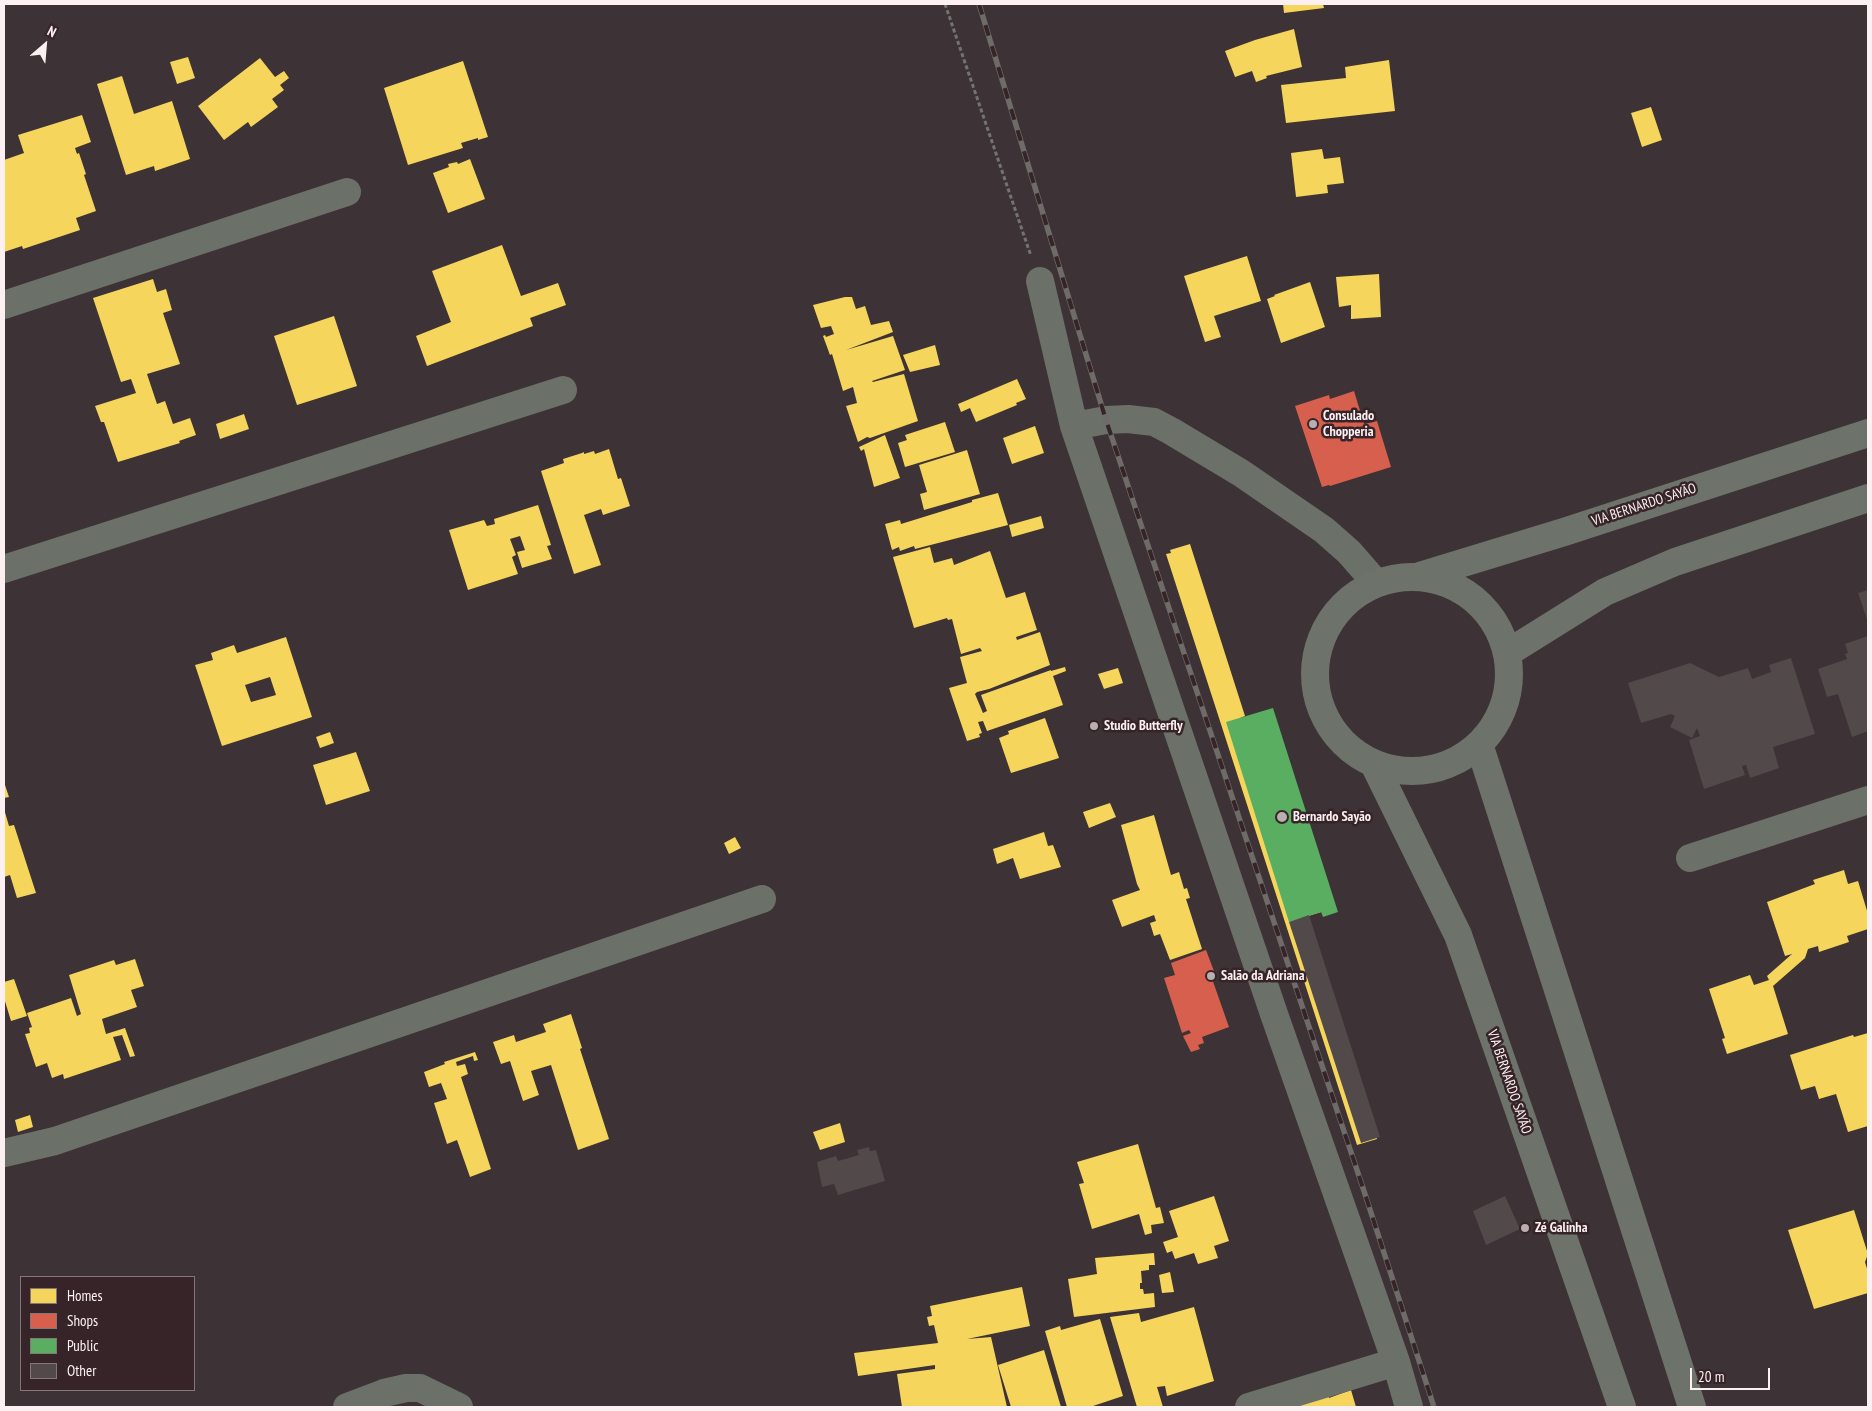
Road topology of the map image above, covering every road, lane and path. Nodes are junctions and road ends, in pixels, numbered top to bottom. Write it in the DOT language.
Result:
graph roads {
  1 [pos="945,4"];
  2 [pos="347,192"];
  3 [pos="1040,281"];
  4 [pos="4,305"];
  5 [pos="563,390"];
  6 [pos="1074,426"];
  7 [pos="1868,433"];
  8 [pos="1868,498"];
  9 [pos="4,569"];
  10 [pos="1420,576"];
  11 [pos="1376,583"];
  12 [pos="1509,652"];
  13 [pos="1480,747"];
  14 [pos="1375,766"];
  15 [pos="1868,800"];
  16 [pos="1690,858"];
  17 [pos="762,899"];
  18 [pos="4,1153"];
  19 [pos="1396,1362"];
  20 [pos="347,1407"];
  21 [pos="459,1407"];
  22 [pos="1250,1407"];
  23 [pos="1409,1407"];
  24 [pos="1622,1407"];
  25 [pos="1692,1407"];
  1 -- 3 [label="path"];
  2 -- 4 [label="street"];
  3 -- 6 [label="street"];
  5 -- 9 [label="street"];
  6 -- 11 [label="street"];
  6 -- 19 [label="street"];
  7 -- 10 [label="main road, VIA BERNARDO SAYÃO"];
  8 -- 12 [label="main road"];
  10 -- 11 [label="main road, VIA BERNARDO SAYÃO"];
  10 -- 12 [label="main road"];
  11 -- 14 [label="main road"];
  12 -- 13 [label="main road"];
  13 -- 14 [label="main road"];
  13 -- 25 [label="main road"];
  14 -- 24 [label="main road, VIA BERNARDO SAYÃO"];
  15 -- 16 [label="street"];
  17 -- 18 [label="street"];
  19 -- 22 [label="street"];
  19 -- 23 [label="street"];
  20 -- 21 [label="street"];
}
